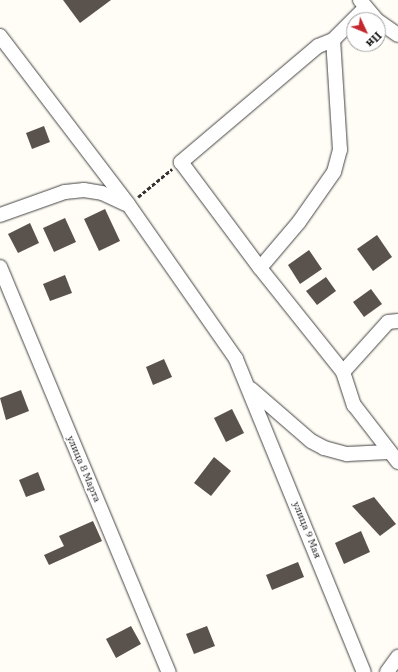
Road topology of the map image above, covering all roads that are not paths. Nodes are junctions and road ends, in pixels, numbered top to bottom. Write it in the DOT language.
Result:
graph roads {
  1 [pos="362,4"];
  2 [pos="370,12"];
  3 [pos="386,26"];
  4 [pos="398,35"];
  5 [pos="0,36"];
  6 [pos="333,40"];
  7 [pos="128,204"];
  8 [pos="0,215"];
  9 [pos="0,267"];
  10 [pos="260,268"];
  11 [pos="398,321"];
  12 [pos="343,372"];
  13 [pos="249,387"];
  14 [pos="393,457"];
  15 [pos="398,657"];
  16 [pos="169,672"];
  17 [pos="364,672"];
  18 [pos="387,672"];
  1 -- 2 [label="street"];
  1 -- 6 [label="street"];
  3 -- 4 [label="street"];
  5 -- 7 [label="street, улица 9 Мая"];
  6 -- 10 [label="street"];
  6 -- 10 [label="street"];
  7 -- 8 [label="street"];
  7 -- 13 [label="street, улица 9 Мая"];
  9 -- 16 [label="street, улица 8 Марта"];
  10 -- 12 [label="street"];
  11 -- 12 [label="street"];
  12 -- 14 [label="street"];
  13 -- 14 [label="street"];
  13 -- 17 [label="street, улица 9 Мая"];
  15 -- 18 [label="street"];
}
